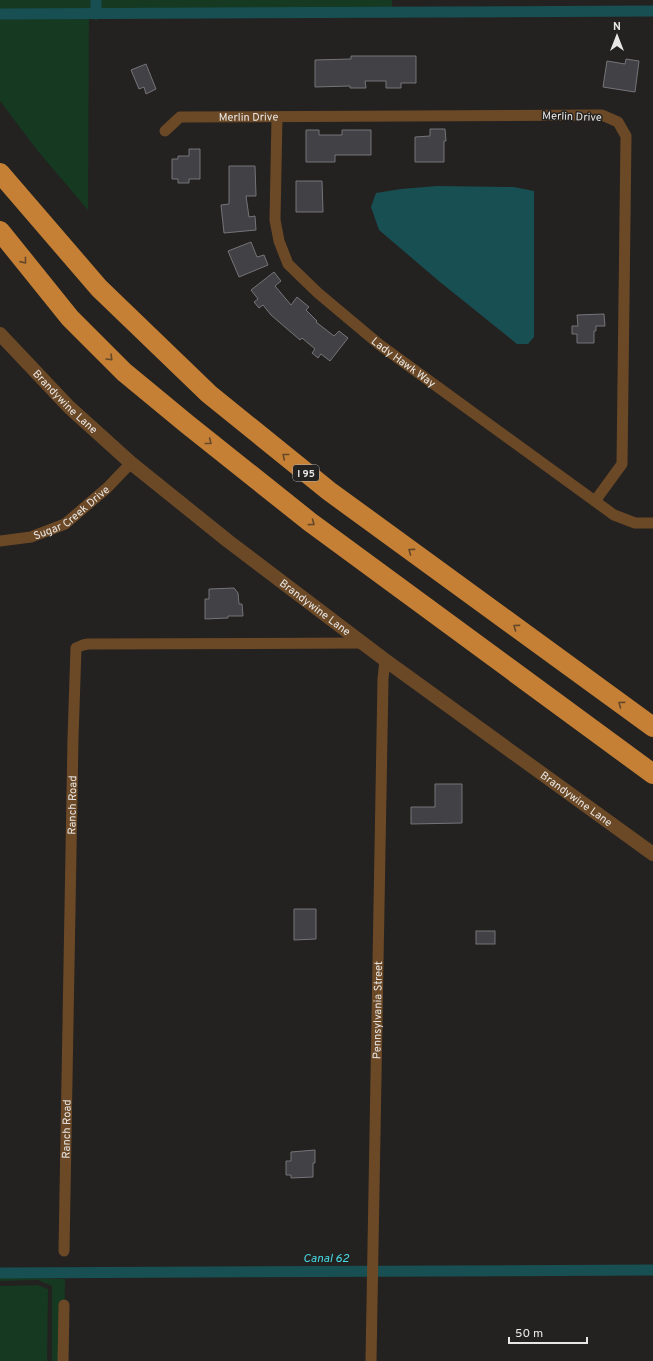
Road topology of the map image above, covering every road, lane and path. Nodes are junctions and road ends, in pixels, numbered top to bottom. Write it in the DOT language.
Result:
graph roads {
  1 [pos="277,116"];
  2 [pos="165,131"];
  3 [pos="0,173"];
  4 [pos="0,231"];
  5 [pos="0,334"];
  6 [pos="131,463"];
  7 [pos="595,501"];
  8 [pos="653,523"];
  9 [pos="0,541"];
  10 [pos="364,643"];
  11 [pos="385,660"];
  12 [pos="653,727"];
  13 [pos="653,774"];
  14 [pos="653,854"];
  15 [pos="64,1251"];
  16 [pos="64,1305"];
  17 [pos="63,1361"];
  18 [pos="371,1361"];
  1 -- 2 [label="street, Merlin Drive"];
  1 -- 7 [label="street, Lady Hawk Way"];
  1 -- 7 [label="street, Merlin Drive"];
  12 -- 3 [label="highway, I 95, one-way"];
  4 -- 13 [label="highway, one-way"];
  5 -- 6 [label="street, Brandywine Lane"];
  6 -- 9 [label="street, Sugar Creek Drive"];
  6 -- 10 [label="street, Brandywine Lane"];
  7 -- 8 [label="street, Lady Hawk Way"];
  10 -- 11 [label="street, Brandywine Lane"];
  10 -- 15 [label="street, Ranch Road"];
  11 -- 14 [label="street, Brandywine Lane"];
  11 -- 18 [label="street, Pennsylvania Street"];
  16 -- 17 [label="street"];
}
